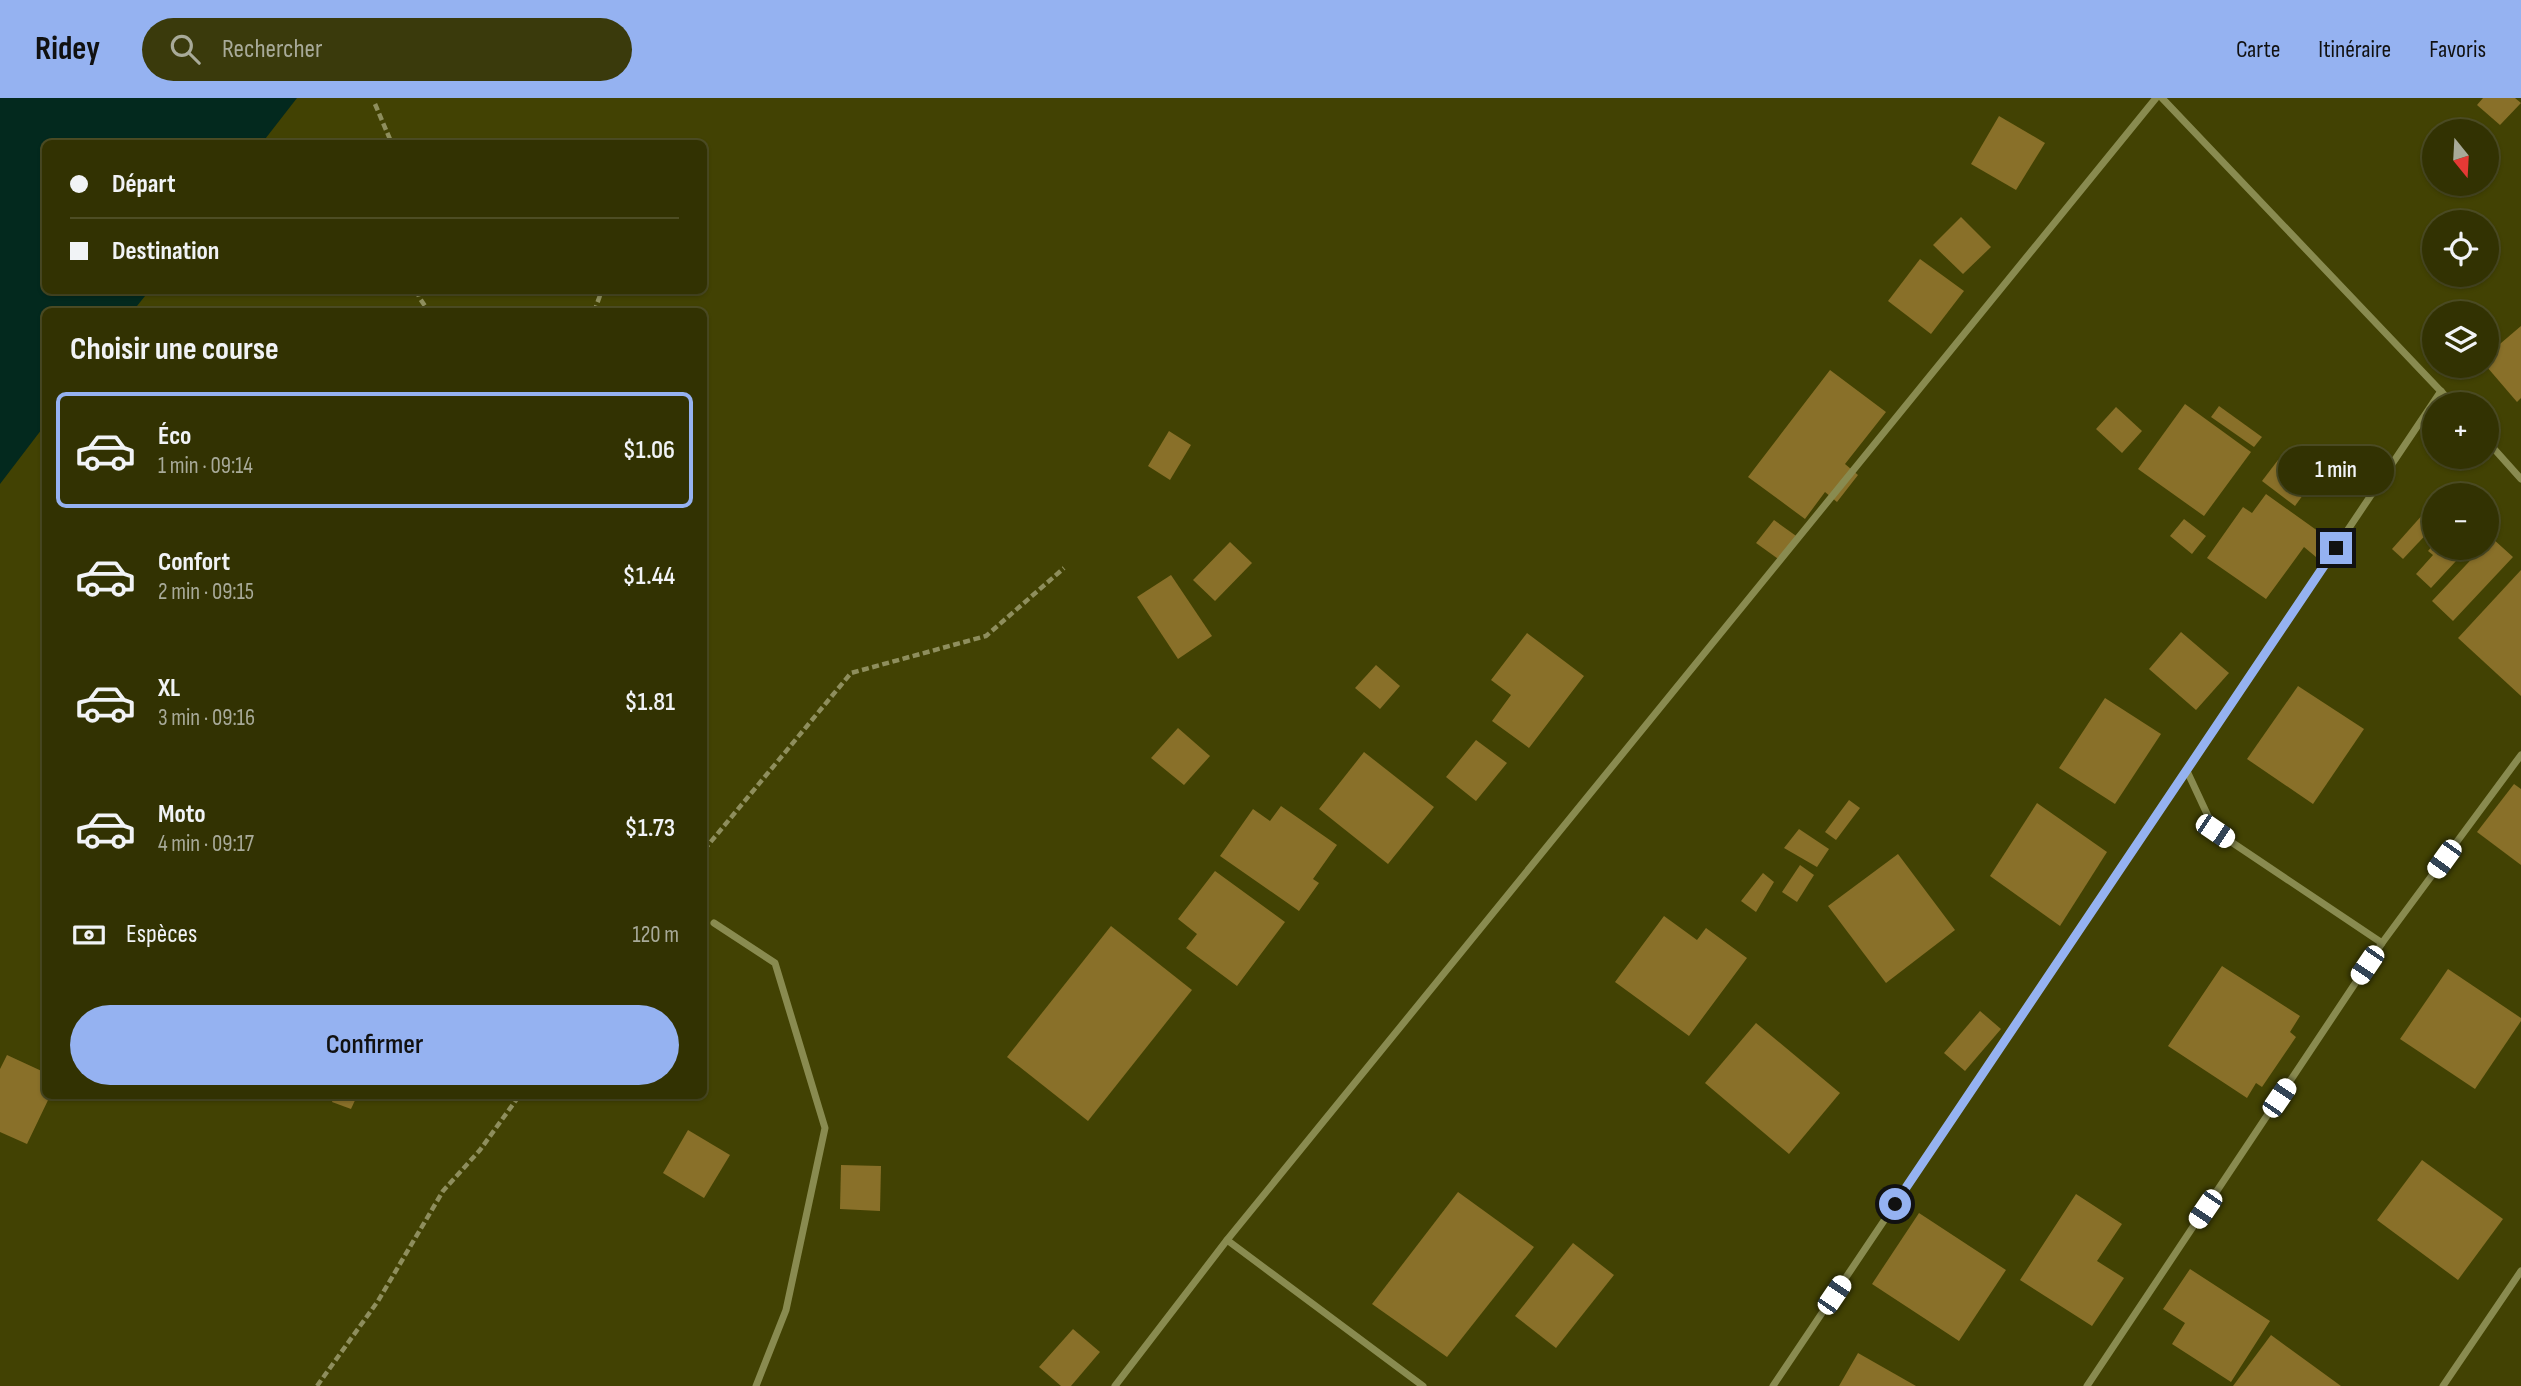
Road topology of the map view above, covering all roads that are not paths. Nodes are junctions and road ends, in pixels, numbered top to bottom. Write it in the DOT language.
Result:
graph roads {
  1 [pos="2156,98"];
  2 [pos="2162,98"];
  3 [pos="2441,391"];
  4 [pos="2499,454"];
  5 [pos="2521,479"];
  6 [pos="2521,755"];
  7 [pos="2187,771"];
  8 [pos="714,923"];
  9 [pos="2382,943"];
  10 [pos="1227,1240"];
  11 [pos="2521,1271"];
  12 [pos="756,1386"];
  13 [pos="1115,1386"];
  14 [pos="1423,1386"];
  15 [pos="1773,1386"];
  16 [pos="2087,1386"];
  17 [pos="2443,1386"];
  1 -- 10 [label="street"];
  2 -- 3 [label="street"];
  3 -- 7 [label="street"];
  4 -- 5 [label="street"];
  6 -- 9 [label="street"];
  7 -- 9 [label="street"];
  7 -- 15 [label="street"];
  8 -- 12 [label="street"];
  9 -- 16 [label="street"];
  10 -- 13 [label="street"];
  10 -- 14 [label="street"];
  11 -- 17 [label="street"];
}
